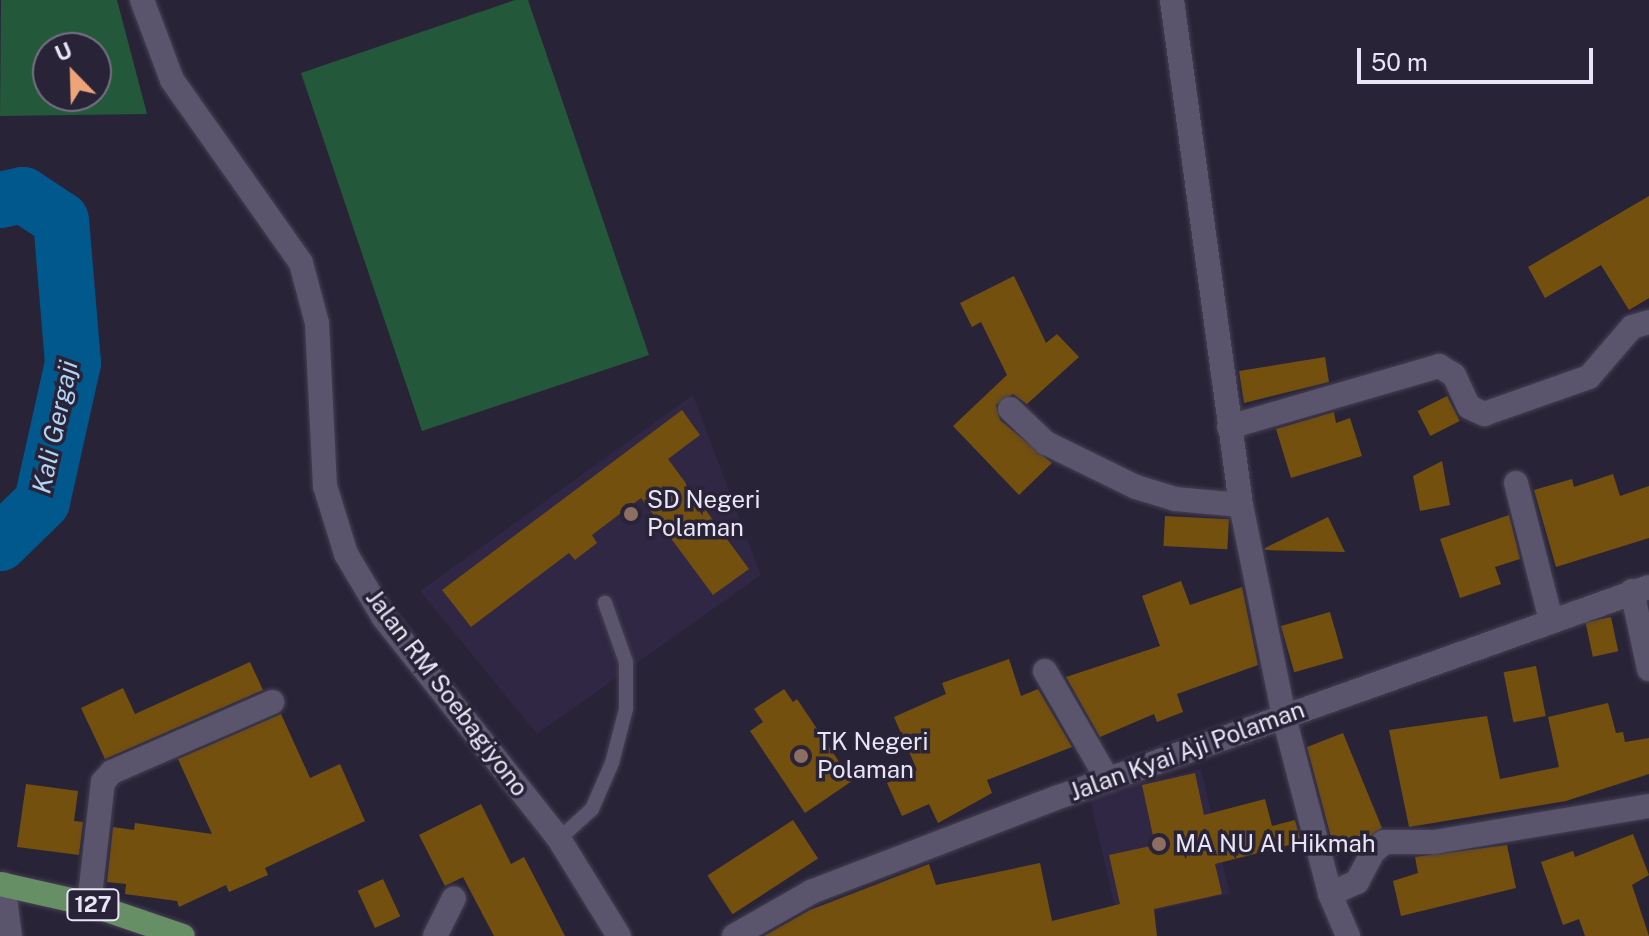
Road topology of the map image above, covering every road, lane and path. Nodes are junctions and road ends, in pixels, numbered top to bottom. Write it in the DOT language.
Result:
graph roads {
  1 [pos="142,0"];
  2 [pos="1172,0"];
  3 [pos="1649,322"];
  4 [pos="1010,409"];
  5 [pos="1229,427"];
  6 [pos="1516,483"];
  7 [pos="1241,505"];
  8 [pos="1640,589"];
  9 [pos="605,603"];
  10 [pos="1551,620"];
  11 [pos="1649,669"];
  12 [pos="1045,671"];
  13 [pos="272,702"];
  14 [pos="1284,717"];
  15 [pos="1108,780"];
  16 [pos="1649,806"];
  17 [pos="559,839"];
  18 [pos="2,884"];
  19 [pos="1330,894"];
  20 [pos="454,898"];
  21 [pos="89,904"];
  22 [pos="10,936"];
  23 [pos="183,936"];
  24 [pos="435,936"];
  25 [pos="619,936"];
  26 [pos="734,936"];
  27 [pos="1348,936"];
  1 -- 17 [label="street, Jalan RM Soebagiyono"];
  2 -- 5 [label="street"];
  3 -- 5 [label="street"];
  4 -- 7 [label="street"];
  5 -- 7 [label="street"];
  6 -- 10 [label="street"];
  7 -- 14 [label="street"];
  8 -- 10 [label="street, Jalan Kyai Aji Polaman"];
  8 -- 11 [label="street"];
  9 -- 17 [label="lane"];
  10 -- 14 [label="street, Jalan Kyai Aji Polaman"];
  12 -- 15 [label="street"];
  13 -- 21 [label="street"];
  14 -- 15 [label="street, Jalan Kyai Aji Polaman"];
  14 -- 19 [label="street"];
  15 -- 26 [label="street, Jalan Kyai Aji Polaman"];
  16 -- 19 [label="street"];
  17 -- 25 [label="street, Jalan RM Soebagiyono"];
  18 -- 21 [label="main road, 127"];
  18 -- 22 [label="street"];
  19 -- 27 [label="street"];
  20 -- 24 [label="street"];
  21 -- 23 [label="main road, 127"];
}
